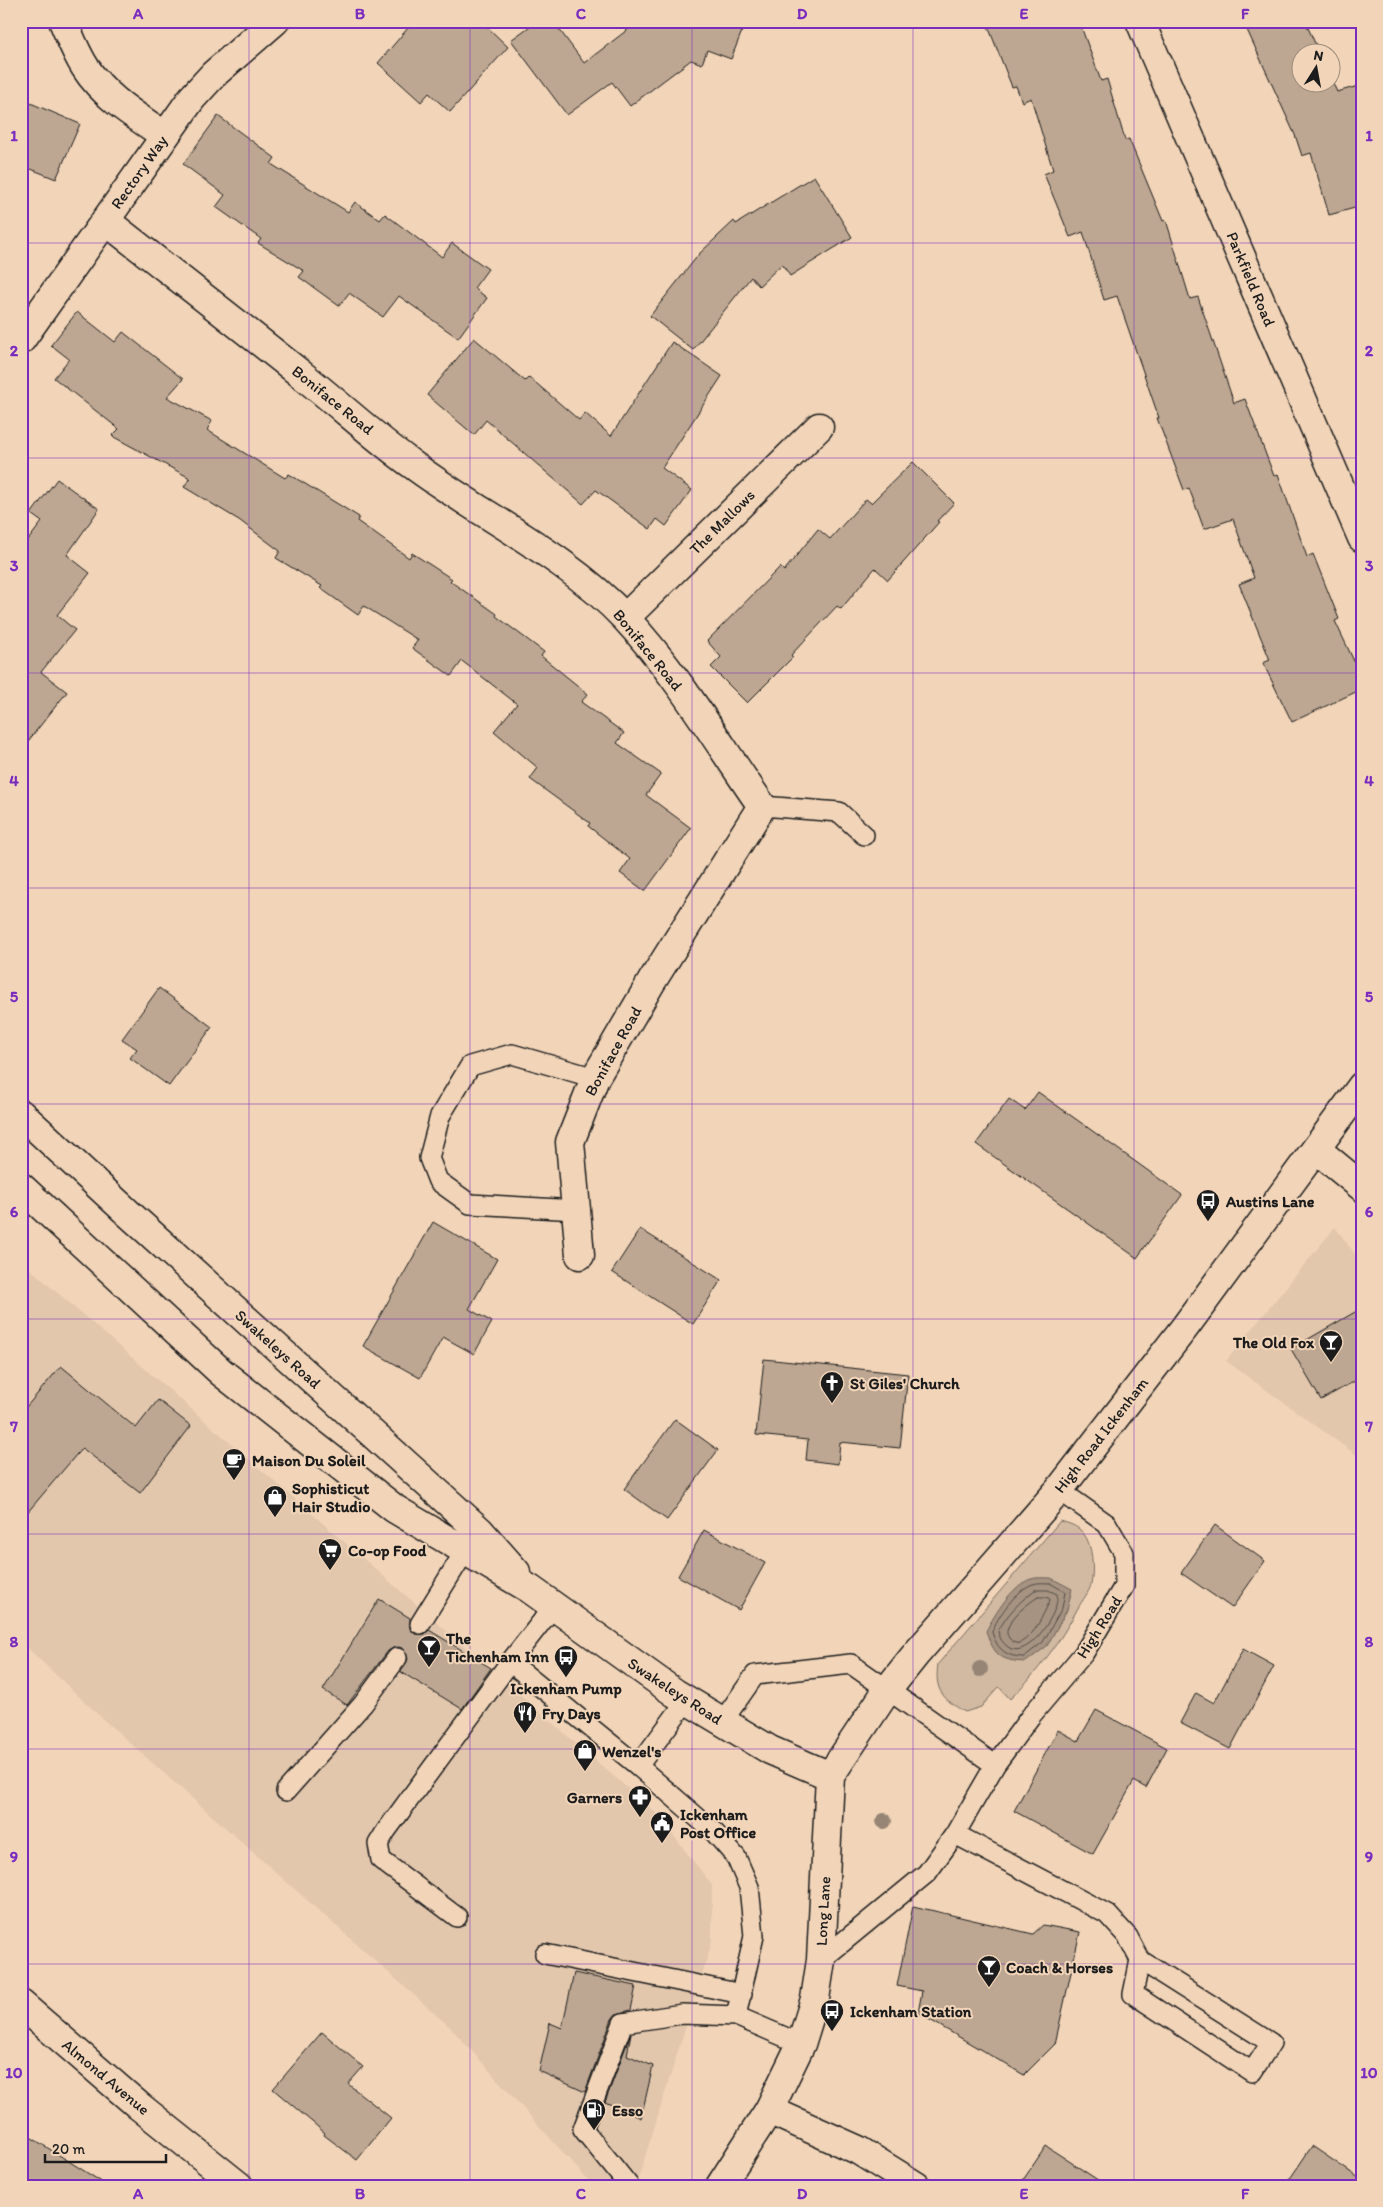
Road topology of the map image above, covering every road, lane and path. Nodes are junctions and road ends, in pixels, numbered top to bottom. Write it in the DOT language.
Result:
graph roads {
  1 [pos="63,21"];
  2 [pos="275,21"];
  3 [pos="1140,21"];
  4 [pos="164,135"];
  5 [pos="106,221"];
  6 [pos="21,340"];
  7 [pos="818,427"];
  8 [pos="1362,538"];
  9 [pos="625,618"];
  10 [pos="762,806"];
  11 [pos="864,835"];
  12 [pos="595,1078"];
  13 [pos="1362,1086"];
  14 [pos="21,1114"];
  15 [pos="1316,1149"];
  16 [pos="1362,1187"];
  17 [pos="21,1188"];
  18 [pos="576,1210"];
  19 [pos="580,1254"];
  20 [pos="1059,1490"];
  21 [pos="465,1551"];
  22 [pos="530,1589"];
  23 [pos="554,1606"];
  24 [pos="420,1624"];
  25 [pos="397,1658"];
  26 [pos="510,1662"];
  27 [pos="888,1689"];
  28 [pos="687,1700"];
  29 [pos="722,1722"];
  30 [pos="995,1765"];
  31 [pos="638,1766"];
  32 [pos="830,1776"];
  33 [pos="286,1791"];
  34 [pos="954,1834"];
  35 [pos="457,1917"];
  36 [pos="545,1954"];
  37 [pos="821,1960"];
  38 [pos="1140,1960"];
  39 [pos="742,1994"];
  40 [pos="21,2004"];
  41 [pos="736,2016"];
  42 [pos="801,2044"];
  43 [pos="769,2110"];
  44 [pos="239,2186"];
  45 [pos="629,2186"];
  46 [pos="720,2186"];
  47 [pos="916,2186"];
  1 -- 4 [label="street"];
  2 -- 4 [label="street, Rectory Way"];
  3 -- 8 [label="street, Parkfield Road"];
  4 -- 5 [label="street, Rectory Way"];
  5 -- 6 [label="street, Rectory Way"];
  5 -- 9 [label="street, Boniface Road"];
  7 -- 9 [label="street, The Mallows"];
  9 -- 10 [label="street, Boniface Road"];
  10 -- 11 [label="lane"];
  10 -- 12 [label="street, Boniface Road"];
  12 -- 18 [label="street, Boniface Road"];
  12 -- 18 [label="lane"];
  13 -- 15 [label="street, High Road Ickenham"];
  14 -- 22 [label="street, Swakeleys Road"];
  15 -- 16 [label="street"];
  15 -- 20 [label="street, High Road Ickenham"];
  17 -- 21 [label="street, Swakeleys Road"];
  18 -- 19 [label="street, Boniface Road"];
  20 -- 27 [label="street, High Road Ickenham"];
  20 -- 30 [label="lane, High Road"];
  21 -- 22 [label="street, Swakeleys Road"];
  21 -- 24 [label="lane"];
  22 -- 23 [label="street, Swakeleys Road"];
  23 -- 26 [label="lane"];
  23 -- 28 [label="street, Swakeleys Road"];
  25 -- 33 [label="lane"];
  26 -- 31 [label="lane"];
  26 -- 35 [label="lane"];
  27 -- 29 [label="lane"];
  27 -- 30 [label="lane"];
  27 -- 32 [label="street, High Road Ickenham"];
  28 -- 29 [label="street, Swakeleys Road"];
  28 -- 31 [label="lane"];
  29 -- 32 [label="street, Swakeleys Road"];
  30 -- 34 [label="lane, High Road"];
  31 -- 39 [label="lane"];
  32 -- 37 [label="street, Long Lane"];
  34 -- 37 [label="lane, High Road"];
  34 -- 38 [label="lane"];
  36 -- 39 [label="lane"];
  37 -- 42 [label="street, Long Lane"];
  38 -- 38 [label="lane"];
  39 -- 41 [label="lane"];
  40 -- 44 [label="street, Almond Avenue"];
  41 -- 42 [label="lane"];
  41 -- 45 [label="lane"];
  42 -- 43 [label="street, Long Lane"];
  43 -- 46 [label="street, Long Lane"];
  43 -- 47 [label="street"];
}
